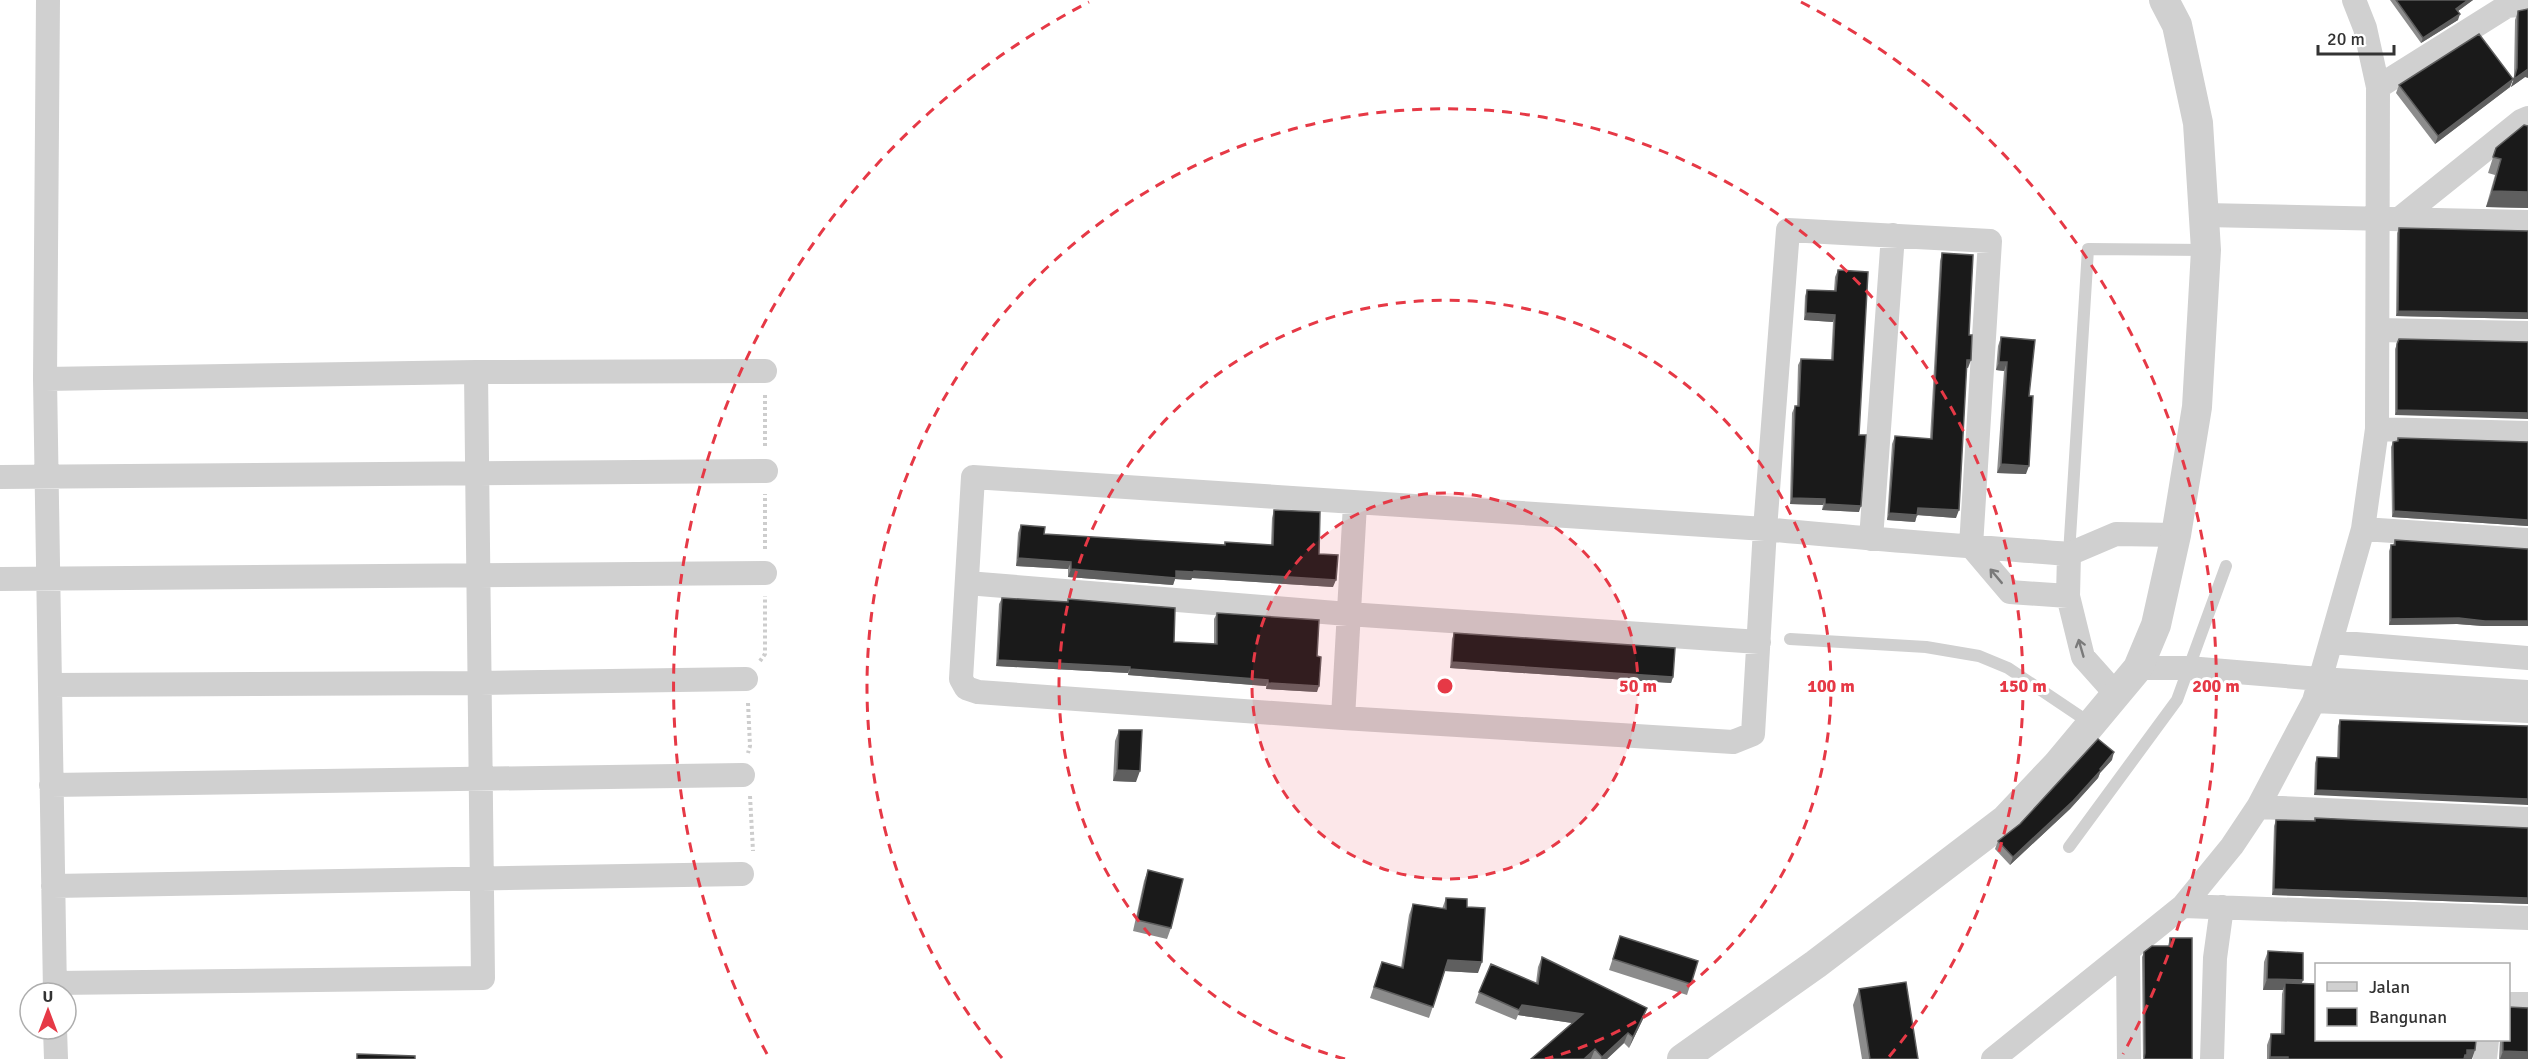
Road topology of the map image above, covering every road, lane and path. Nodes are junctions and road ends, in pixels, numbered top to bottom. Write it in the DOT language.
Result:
graph roads {
  1 [pos="48,0"];
  2 [pos="2164,0"];
  3 [pos="2354,0"];
  4 [pos="2528,4"];
  5 [pos="2378,87"];
  6 [pos="2528,118"];
  7 [pos="2205,215"];
  8 [pos="2388,220"];
  9 [pos="2528,222"];
  10 [pos="1893,235"];
  11 [pos="2206,250"];
  12 [pos="2378,330"];
  13 [pos="2528,333"];
  14 [pos="765,371"];
  15 [pos="476,372"];
  16 [pos="45,379"];
  17 [pos="2377,429"];
  18 [pos="2528,433"];
  19 [pos="766,471"];
  20 [pos="477,473"];
  21 [pos="0,477"];
  22 [pos="46,477"];
  23 [pos="1355,504"];
  24 [pos="2363,529"];
  25 [pos="1765,530"];
  26 [pos="2176,535"];
  27 [pos="1871,539"];
  28 [pos="2528,540"];
  29 [pos="1971,546"];
  30 [pos="2070,554"];
  31 [pos="2226,566"];
  32 [pos="765,573"];
  33 [pos="478,576"];
  34 [pos="0,579"];
  35 [pos="48,579"];
  36 [pos="967,583"];
  37 [pos="2068,596"];
  38 [pos="1348,614"];
  39 [pos="1790,639"];
  40 [pos="1759,642"];
  41 [pos="2331,642"];
  42 [pos="2528,658"];
  43 [pos="2138,668"];
  44 [pos="2188,668"];
  45 [pos="746,679"];
  46 [pos="480,683"];
  47 [pos="50,685"];
  48 [pos="2317,690"];
  49 [pos="2528,692"];
  50 [pos="2116,694"];
  51 [pos="2528,711"];
  52 [pos="1343,718"];
  53 [pos="2090,723"];
  54 [pos="742,775"];
  55 [pos="481,779"];
  56 [pos="51,785"];
  57 [pos="2259,807"];
  58 [pos="2528,819"];
  59 [pos="2069,847"];
  60 [pos="742,874"];
  61 [pos="482,878"];
  62 [pos="53,886"];
  63 [pos="2183,906"];
  64 [pos="2222,907"];
  65 [pos="2528,918"];
  66 [pos="2127,951"];
  67 [pos="55,981"];
  68 [pos="78,987"];
  69 [pos="2510,1004"];
  70 [pos="2528,1004"];
  71 [pos="55,1041"];
  72 [pos="2487,1041"];
  73 [pos="56,1059"];
  74 [pos="1682,1059"];
  75 [pos="1993,1059"];
  76 [pos="2129,1059"];
  77 [pos="2212,1059"];
  78 [pos="2485,1059"];
  1 -- 16 [label="street"];
  2 -- 7 [label="street"];
  3 -- 5 [label="street"];
  4 -- 5 [label="street"];
  5 -- 8 [label="street"];
  6 -- 8 [label="street"];
  7 -- 8 [label="street"];
  7 -- 11 [label="street"];
  8 -- 9 [label="street"];
  8 -- 12 [label="street"];
  10 -- 25 [label="street"];
  10 -- 27 [label="street"];
  10 -- 29 [label="street"];
  11 -- 26 [label="street"];
  11 -- 30 [label="lane"];
  12 -- 13 [label="street"];
  12 -- 17 [label="street"];
  14 -- 15 [label="street"];
  14 -- 19 [label="path"];
  15 -- 16 [label="street"];
  15 -- 20 [label="street"];
  16 -- 22 [label="street"];
  17 -- 18 [label="street"];
  17 -- 24 [label="street"];
  19 -- 20 [label="street"];
  19 -- 32 [label="path"];
  20 -- 22 [label="street"];
  20 -- 33 [label="street"];
  21 -- 22 [label="street"];
  22 -- 35 [label="street"];
  23 -- 25 [label="street"];
  23 -- 36 [label="street"];
  23 -- 38 [label="street"];
  24 -- 28 [label="street"];
  24 -- 41 [label="street"];
  25 -- 27 [label="street"];
  25 -- 40 [label="street"];
  26 -- 30 [label="street"];
  26 -- 43 [label="street"];
  27 -- 29 [label="street"];
  29 -- 30 [label="street"];
  37 -- 29 [label="street, one-way"];
  30 -- 37 [label="street"];
  31 -- 44 [label="lane"];
  32 -- 33 [label="street"];
  32 -- 45 [label="path"];
  33 -- 35 [label="street"];
  33 -- 46 [label="street"];
  34 -- 35 [label="street"];
  35 -- 47 [label="street"];
  36 -- 38 [label="street"];
  36 -- 52 [label="street"];
  50 -- 37 [label="street, one-way"];
  38 -- 40 [label="street"];
  38 -- 52 [label="street"];
  39 -- 53 [label="lane"];
  40 -- 52 [label="street"];
  41 -- 42 [label="street"];
  41 -- 48 [label="street"];
  43 -- 44 [label="street"];
  43 -- 50 [label="street"];
  44 -- 48 [label="street"];
  44 -- 59 [label="lane"];
  45 -- 46 [label="street"];
  45 -- 54 [label="path"];
  46 -- 47 [label="street"];
  46 -- 55 [label="street"];
  47 -- 56 [label="street"];
  48 -- 49 [label="street"];
  48 -- 51 [label="street"];
  48 -- 57 [label="street"];
  50 -- 53 [label="street"];
  53 -- 74 [label="street"];
  54 -- 55 [label="street"];
  54 -- 60 [label="path"];
  55 -- 56 [label="street"];
  55 -- 61 [label="street"];
  56 -- 62 [label="street"];
  57 -- 58 [label="street"];
  57 -- 63 [label="street"];
  60 -- 61 [label="street"];
  61 -- 62 [label="street"];
  61 -- 68 [label="street"];
  62 -- 67 [label="street"];
  63 -- 64 [label="street"];
  63 -- 66 [label="street"];
  64 -- 65 [label="street"];
  64 -- 77 [label="street"];
  66 -- 75 [label="street"];
  66 -- 76 [label="street"];
  69 -- 70 [label="street"];
  71 -- 73 [label="street"];
  72 -- 78 [label="street"];
}
